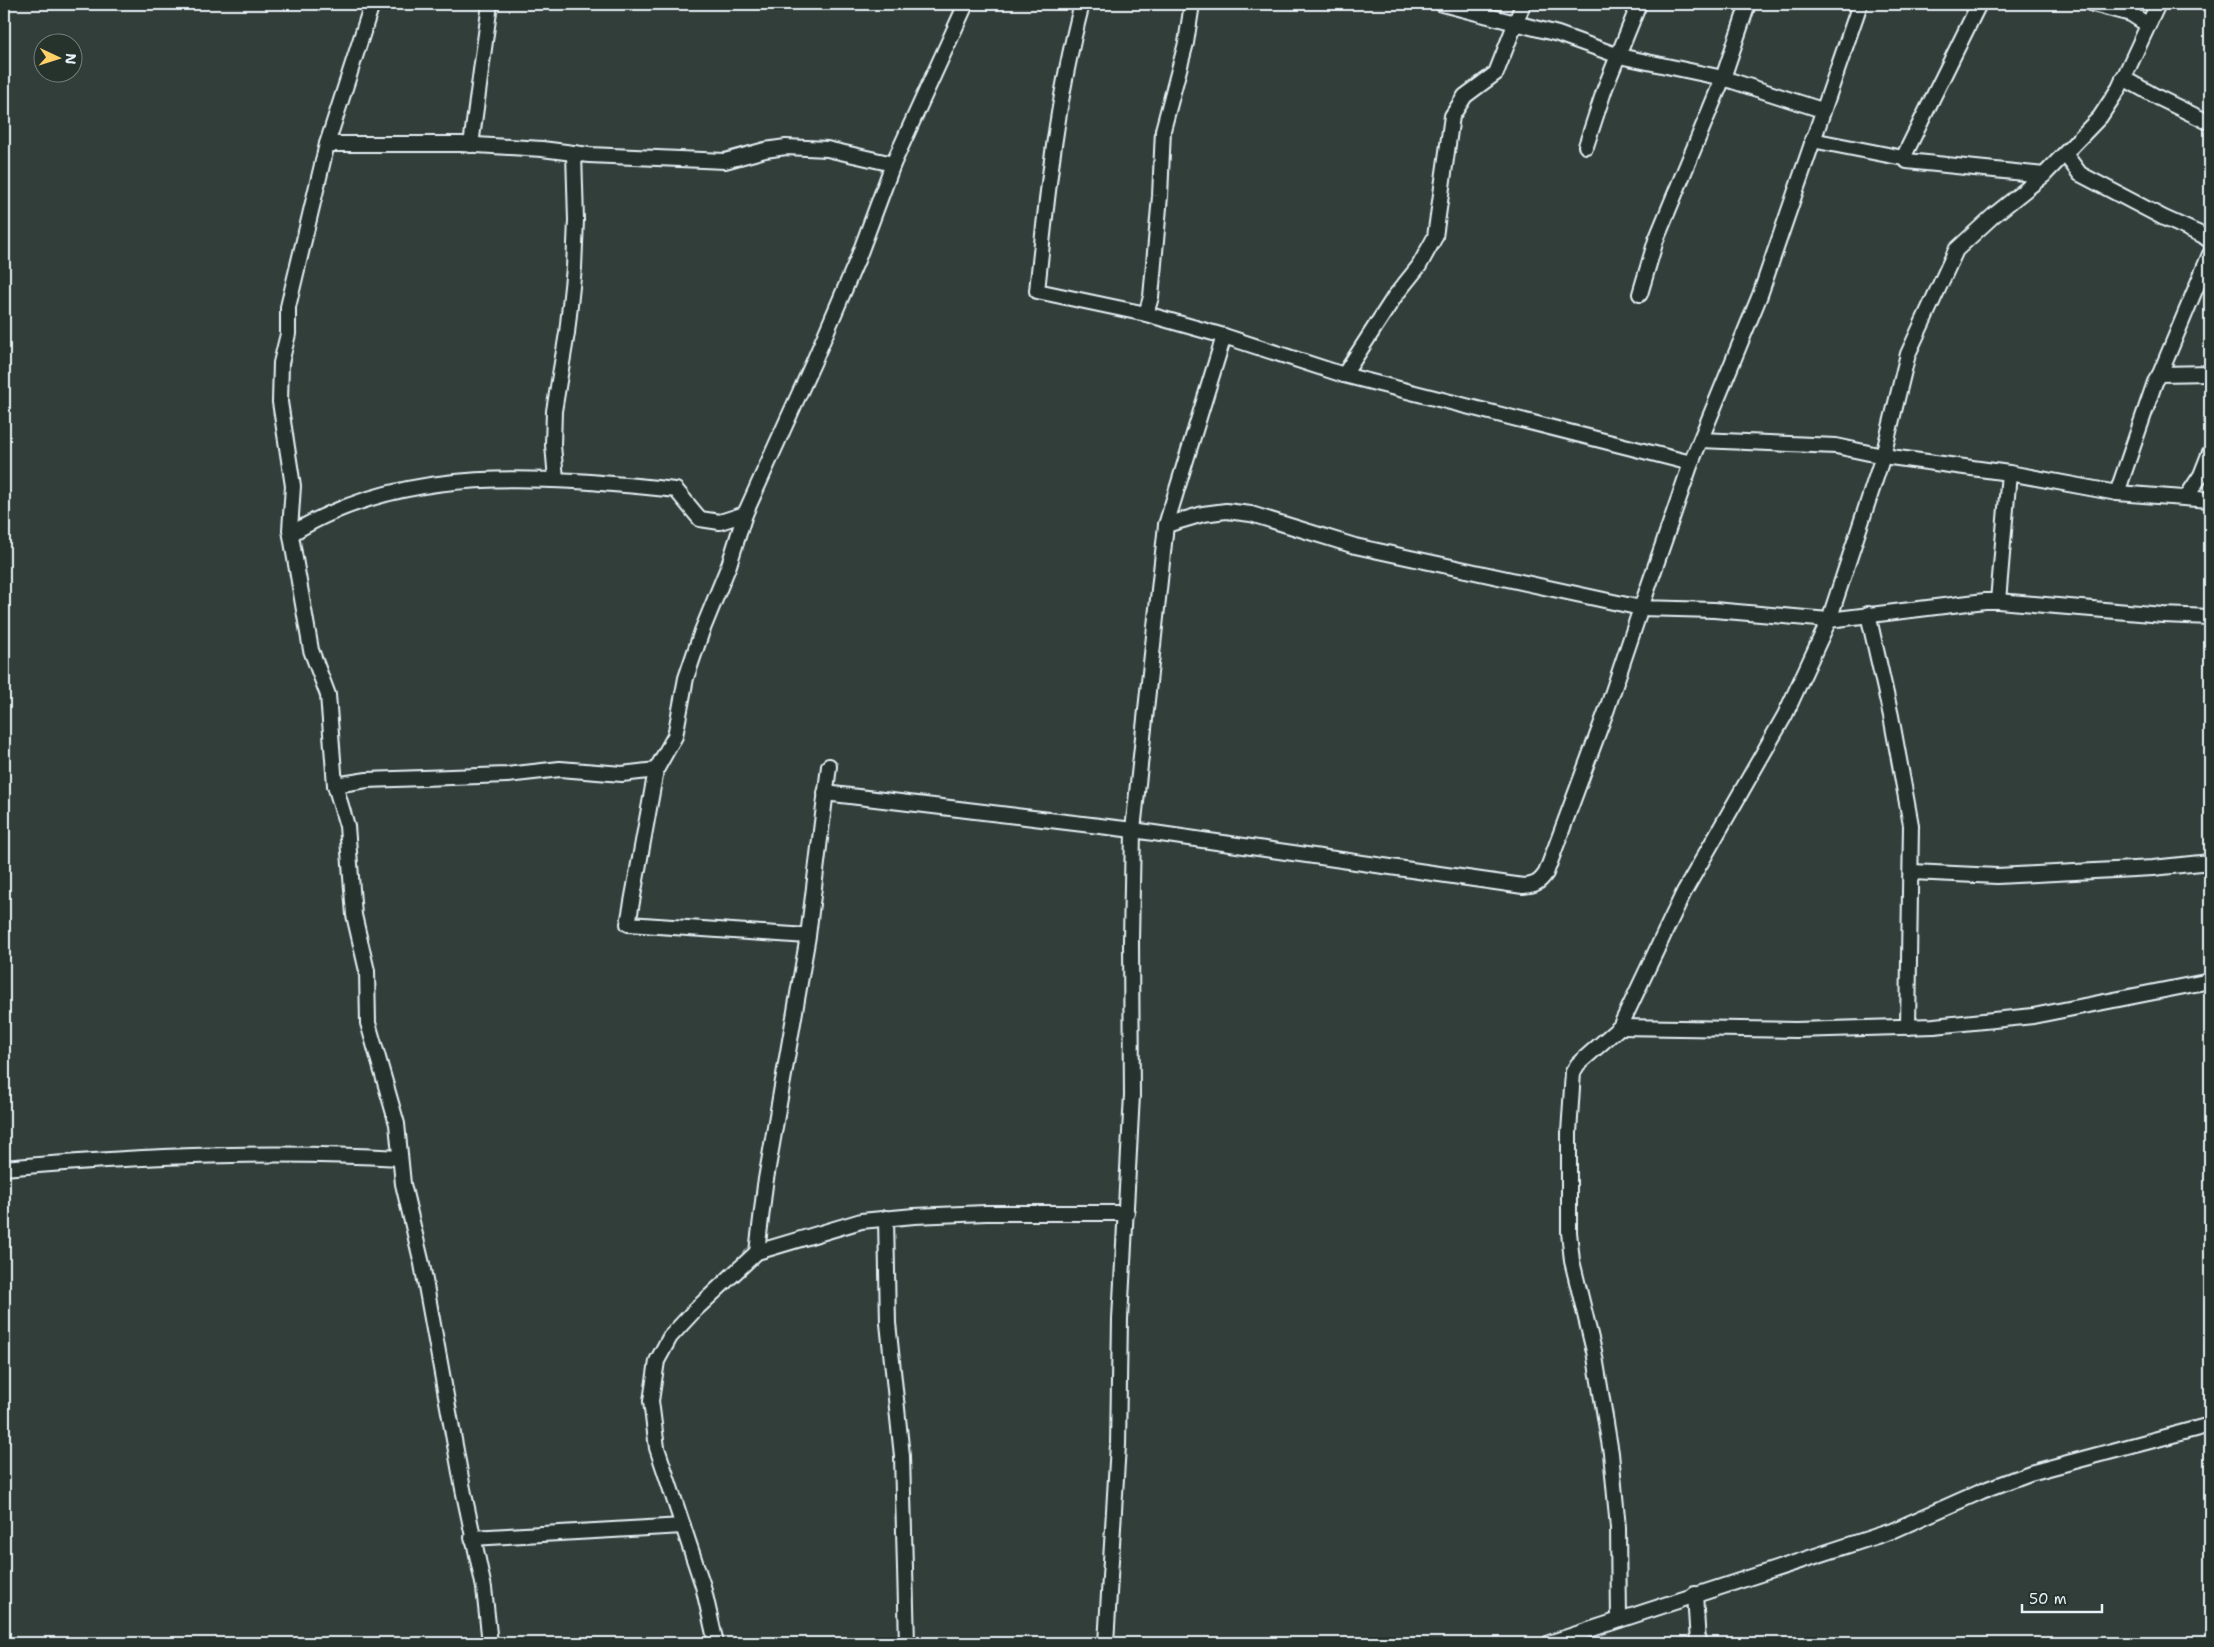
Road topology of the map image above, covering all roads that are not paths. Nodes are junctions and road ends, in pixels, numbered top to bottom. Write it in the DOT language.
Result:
graph roads {
  1 [pos="372,4"];
  2 [pos="490,4"];
  3 [pos="966,4"];
  4 [pos="1082,4"];
  5 [pos="1192,4"];
  6 [pos="1442,4"];
  7 [pos="1523,4"];
  8 [pos="1639,4"];
  9 [pos="1748,4"];
  10 [pos="1860,4"];
  11 [pos="1979,4"];
  12 [pos="2092,4"];
  13 [pos="2158,4"];
  14 [pos="1515,23"];
  15 [pos="2148,25"];
  16 [pos="1619,56"];
  17 [pos="1723,78"];
  18 [pos="2123,78"];
  19 [pos="1822,110"];
  20 [pos="2210,123"];
  21 [pos="1812,140"];
  22 [pos="327,144"];
  23 [pos="471,145"];
  24 [pos="1586,146"];
  25 [pos="574,153"];
  26 [pos="2065,154"];
  27 [pos="1904,158"];
  28 [pos="892,164"];
  29 [pos="2044,175"];
  30 [pos="2210,241"];
  31 [pos="2210,254"];
  32 [pos="1640,294"];
  33 [pos="1146,314"];
  34 [pos="1224,336"];
  35 [pos="2210,373"];
  36 [pos="2160,374"];
  37 [pos="1344,375"];
  38 [pos="1701,440"];
  39 [pos="2210,452"];
  40 [pos="1883,456"];
  41 [pos="1690,463"];
  42 [pos="2009,473"];
  43 [pos="556,479"];
  44 [pos="2117,493"];
  45 [pos="2186,498"];
  46 [pos="2210,500"];
  47 [pos="745,514"];
  48 [pos="1166,525"];
  49 [pos="291,534"];
  50 [pos="1998,601"];
  51 [pos="1641,608"];
  52 [pos="1868,614"];
  53 [pos="2210,617"];
  54 [pos="1829,620"];
  55 [pos="829,766"];
  56 [pos="656,770"];
  57 [pos="336,785"];
  58 [pos="825,792"];
  59 [pos="1133,830"];
  60 [pos="2210,862"];
  61 [pos="1912,872"];
  62 [pos="808,936"];
  63 [pos="2210,981"];
  64 [pos="1620,1027"];
  65 [pos="1908,1027"];
  66 [pos="400,1158"];
  67 [pos="4,1168"];
  68 [pos="1127,1212"];
  69 [pos="886,1218"];
  70 [pos="757,1252"];
  71 [pos="2210,1425"];
  72 [pos="683,1526"];
  73 [pos="472,1538"];
  74 [pos="1695,1594"];
  75 [pos="1619,1620"];
  76 [pos="490,1643"];
  77 [pos="716,1643"];
  78 [pos="906,1643"];
  79 [pos="1106,1643"];
  80 [pos="1549,1643"];
  81 [pos="1698,1643"];
  1 -- 22 [label="street"];
  2 -- 23 [label="street"];
  3 -- 28 [label="street"];
  4 -- 33 [label="street"];
  5 -- 33 [label="street"];
  6 -- 14 [label="street"];
  7 -- 14 [label="street"];
  8 -- 16 [label="street"];
  9 -- 17 [label="street"];
  10 -- 19 [label="street"];
  11 -- 27 [label="street"];
  12 -- 15 [label="street"];
  13 -- 15 [label="street"];
  14 -- 16 [label="street"];
  14 -- 37 [label="street"];
  15 -- 18 [label="street"];
  16 -- 17 [label="street"];
  16 -- 24 [label="street"];
  17 -- 19 [label="street"];
  17 -- 32 [label="street"];
  18 -- 20 [label="street"];
  18 -- 26 [label="street"];
  19 -- 21 [label="street"];
  21 -- 27 [label="street"];
  21 -- 38 [label="street"];
  22 -- 23 [label="street"];
  22 -- 49 [label="street"];
  23 -- 25 [label="street"];
  25 -- 28 [label="street"];
  25 -- 43 [label="street"];
  26 -- 29 [label="street"];
  26 -- 30 [label="street"];
  27 -- 29 [label="street"];
  28 -- 47 [label="street"];
  29 -- 40 [label="street"];
  31 -- 36 [label="street"];
  33 -- 34 [label="street"];
  34 -- 37 [label="street"];
  34 -- 48 [label="street"];
  35 -- 36 [label="street"];
  36 -- 44 [label="street"];
  37 -- 41 [label="street"];
  38 -- 40 [label="street"];
  38 -- 41 [label="street"];
  39 -- 45 [label="street"];
  40 -- 42 [label="street"];
  40 -- 54 [label="street"];
  41 -- 51 [label="street"];
  42 -- 44 [label="street"];
  42 -- 50 [label="street"];
  43 -- 47 [label="street"];
  43 -- 49 [label="street"];
  44 -- 45 [label="street"];
  45 -- 46 [label="street"];
  47 -- 56 [label="street"];
  48 -- 51 [label="street"];
  48 -- 59 [label="street"];
  49 -- 57 [label="street"];
  50 -- 52 [label="street"];
  50 -- 53 [label="street"];
  51 -- 54 [label="street"];
  51 -- 59 [label="street"];
  52 -- 54 [label="street"];
  52 -- 61 [label="street"];
  54 -- 64 [label="street"];
  55 -- 58 [label="street"];
  56 -- 57 [label="street"];
  56 -- 62 [label="street"];
  57 -- 66 [label="street"];
  58 -- 59 [label="street"];
  58 -- 62 [label="street"];
  59 -- 68 [label="street"];
  60 -- 61 [label="street"];
  61 -- 65 [label="street"];
  62 -- 70 [label="street"];
  63 -- 65 [label="street"];
  64 -- 65 [label="street"];
  64 -- 75 [label="street"];
  66 -- 67 [label="street"];
  66 -- 73 [label="street"];
  68 -- 69 [label="street"];
  68 -- 79 [label="street"];
  69 -- 70 [label="street"];
  69 -- 78 [label="street"];
  70 -- 72 [label="street"];
  71 -- 74 [label="street"];
  72 -- 73 [label="street"];
  72 -- 77 [label="street"];
  73 -- 76 [label="street"];
  74 -- 75 [label="street"];
  74 -- 81 [label="street"];
  75 -- 80 [label="street"];
}
